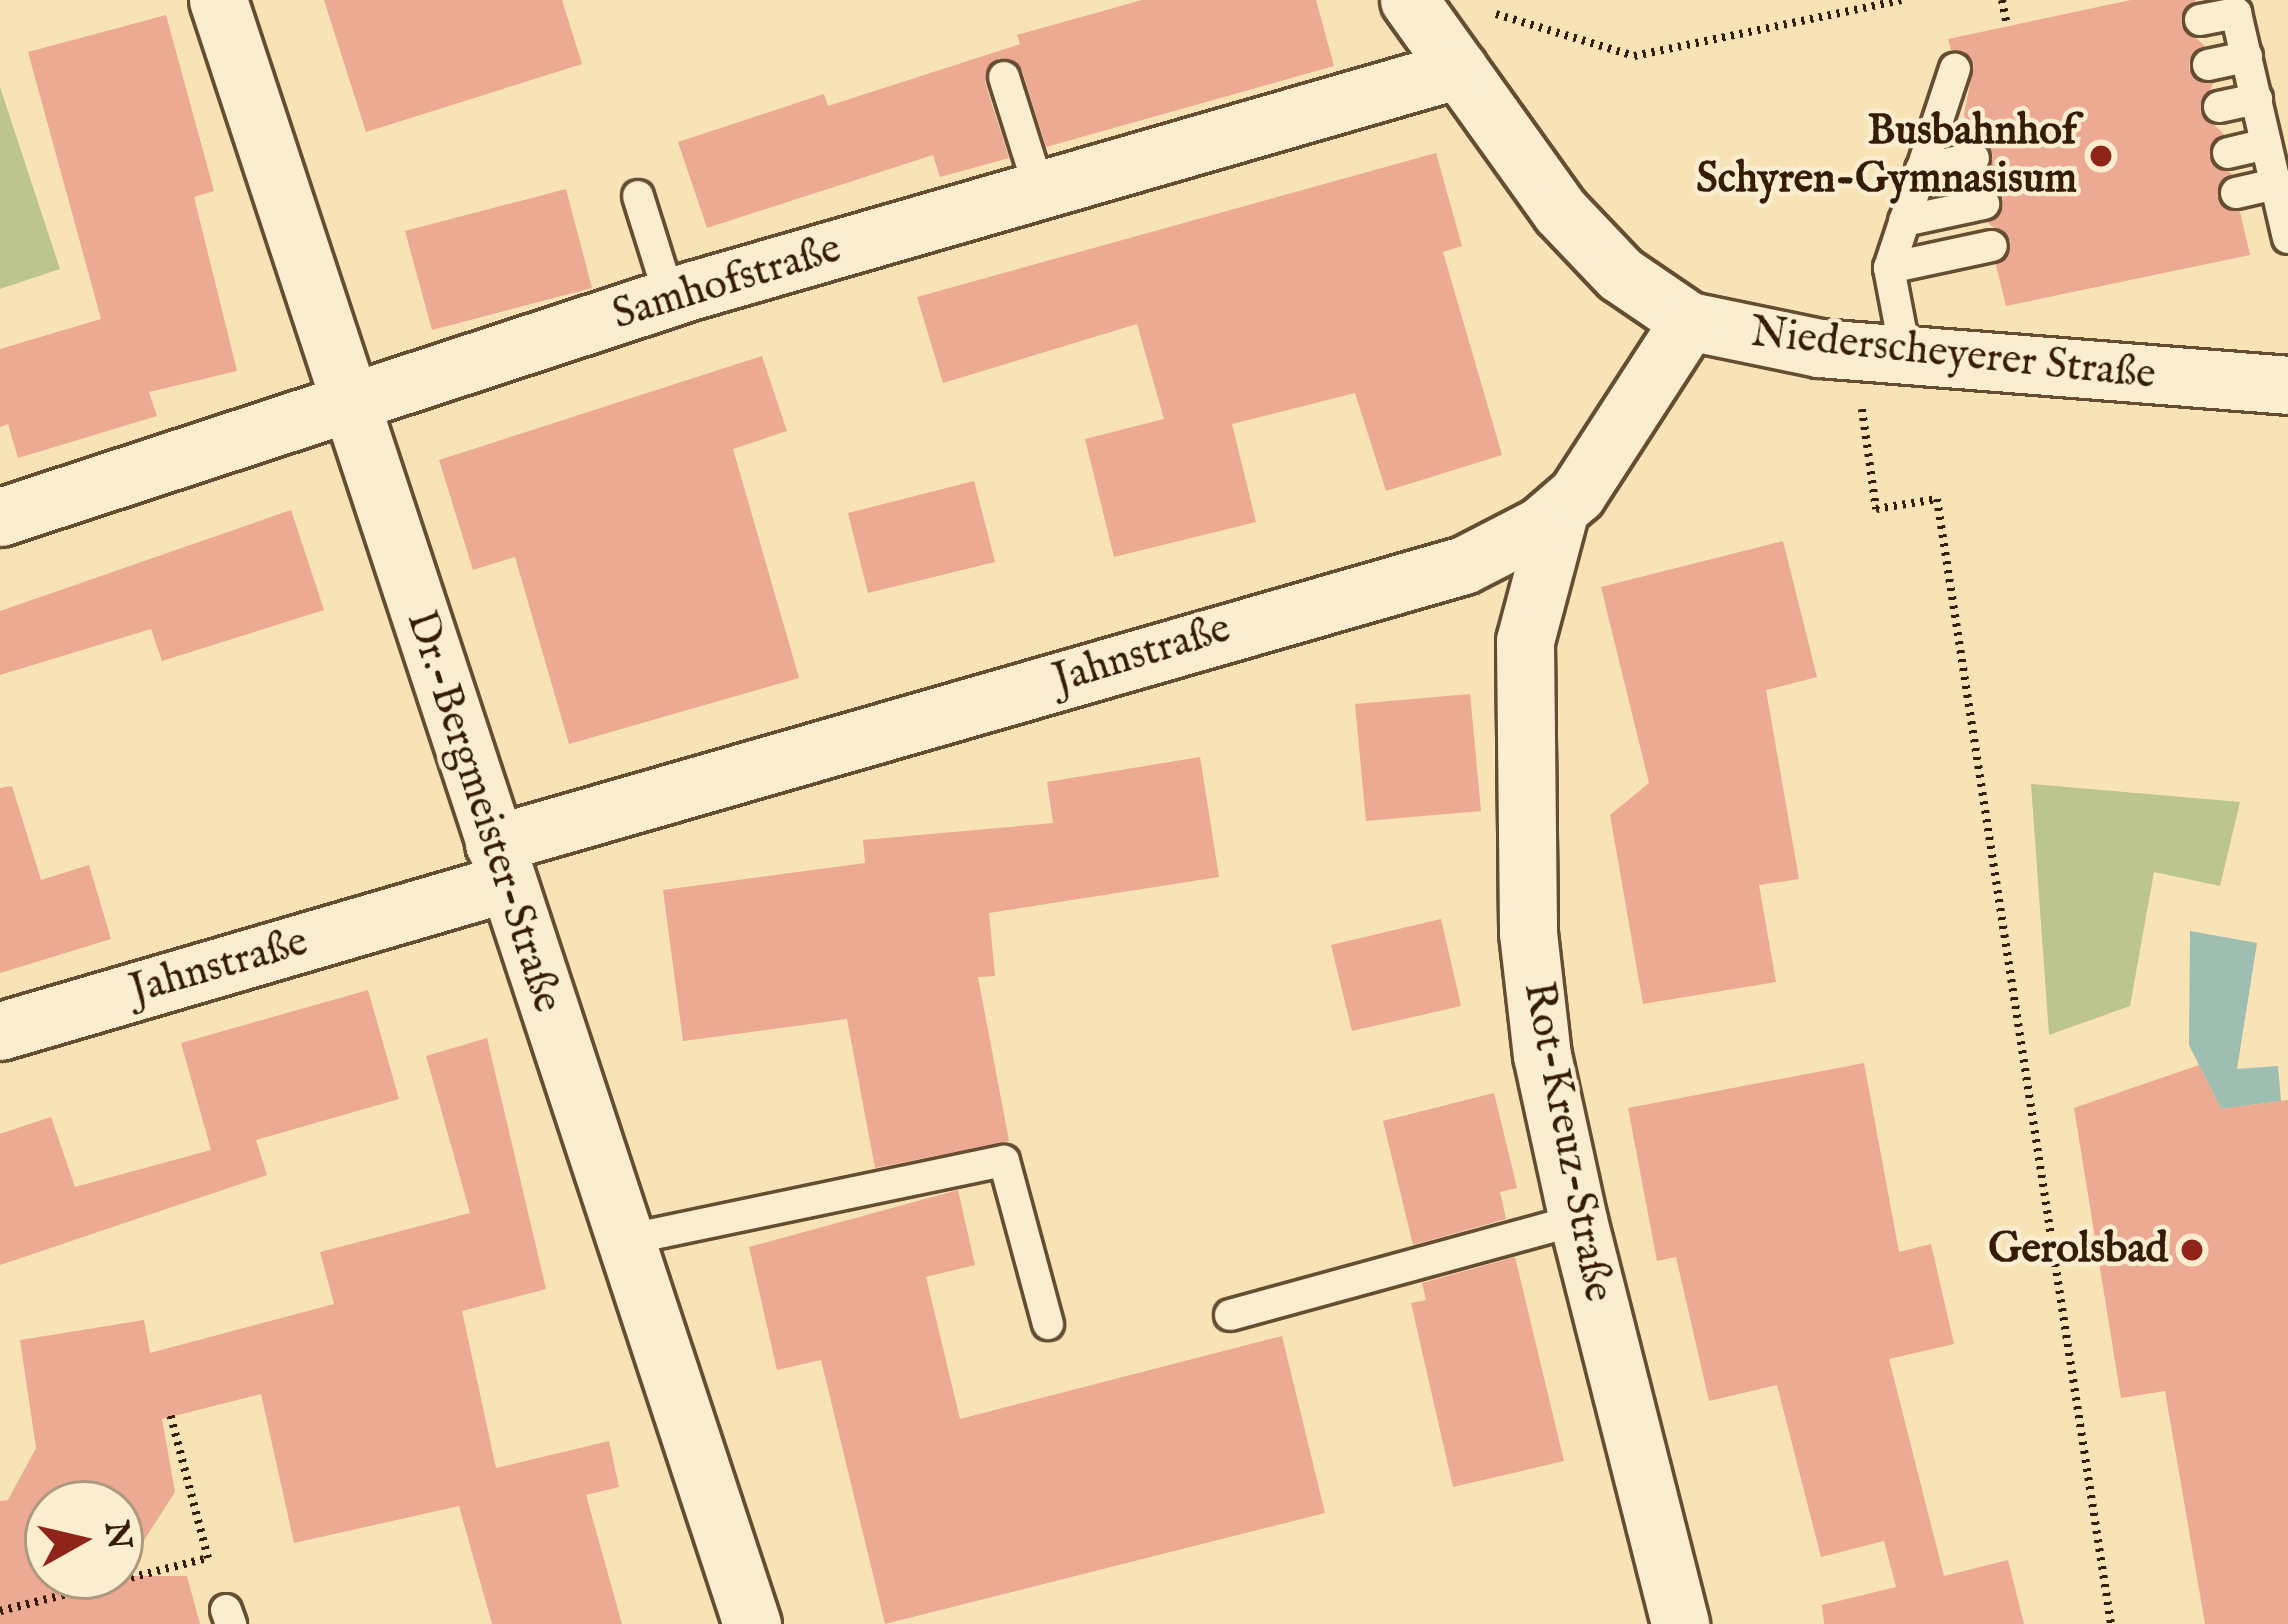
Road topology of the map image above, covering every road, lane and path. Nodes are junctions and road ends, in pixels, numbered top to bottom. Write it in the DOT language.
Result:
graph roads {
  1 [pos="218,0"];
  2 [pos="1901,0"];
  3 [pos="2002,0"];
  4 [pos="2200,20"];
  5 [pos="2007,26"];
  6 [pos="1433,33"];
  7 [pos="2247,57"];
  8 [pos="2208,65"];
  9 [pos="1954,69"];
  10 [pos="1004,77"];
  11 [pos="2257,99"];
  12 [pos="2218,107"];
  13 [pos="2266,144"];
  14 [pos="2228,153"];
  15 [pos="1975,158"];
  16 [pos="1921,169"];
  17 [pos="2276,184"];
  18 [pos="1040,192"];
  19 [pos="2236,193"];
  20 [pos="638,196"];
  21 [pos="1984,204"];
  22 [pos="1904,220"];
  23 [pos="2288,238"];
  24 [pos="1992,245"];
  25 [pos="1889,268"];
  26 [pos="670,298"];
  27 [pos="1689,320"];
  28 [pos="1880,354"];
  29 [pos="2288,385"];
  30 [pos="349,404"];
  31 [pos="1559,513"];
  32 [pos="0,517"];
  33 [pos="500,863"];
  34 [pos="0,1031"];
  35 [pos="1578,1220"];
  36 [pos="625,1240"];
  37 [pos="1230,1316"];
  38 [pos="1048,1324"];
  39 [pos="170,1413"];
  40 [pos="0,1611"];
  41 [pos="752,1624"];
  42 [pos="1680,1624"];
  43 [pos="2111,1624"];
  1 -- 30 [label="street, Dr.-Bergmeister-Straße"];
  2 -- 6 [label="path"];
  3 -- 5 [label="path"];
  4 -- 7 [label="lane"];
  6 -- 18 [label="street, Samhofstraße"];
  6 -- 27 [label="street, Niederscheyerer Straße"];
  7 -- 8 [label="lane"];
  7 -- 11 [label="lane"];
  9 -- 16 [label="lane"];
  10 -- 18 [label="lane"];
  11 -- 12 [label="lane"];
  11 -- 13 [label="lane"];
  13 -- 14 [label="lane"];
  13 -- 17 [label="lane"];
  15 -- 16 [label="lane"];
  16 -- 22 [label="lane"];
  17 -- 19 [label="lane"];
  17 -- 23 [label="lane"];
  18 -- 26 [label="street, Samhofstraße"];
  20 -- 26 [label="lane"];
  21 -- 22 [label="lane"];
  22 -- 25 [label="lane"];
  24 -- 25 [label="lane"];
  25 -- 28 [label="lane"];
  26 -- 30 [label="street, Samhofstraße"];
  27 -- 28 [label="street, Niederscheyerer Straße"];
  27 -- 31 [label="street, Jahnstraße"];
  28 -- 29 [label="street, Niederscheyerer Straße"];
  28 -- 43 [label="path"];
  30 -- 32 [label="street, Samhofstraße"];
  30 -- 33 [label="street, Dr.-Bergmeister-Straße"];
  31 -- 33 [label="street, Jahnstraße"];
  31 -- 35 [label="street, Rot-Kreuz-Straße"];
  33 -- 34 [label="street, Jahnstraße"];
  33 -- 36 [label="street, Dr.-Bergmeister-Straße"];
  35 -- 37 [label="lane"];
  35 -- 42 [label="street, Rot-Kreuz-Straße"];
  36 -- 38 [label="lane"];
  36 -- 41 [label="street, Dr.-Bergmeister-Straße"];
  39 -- 40 [label="path"];
}
